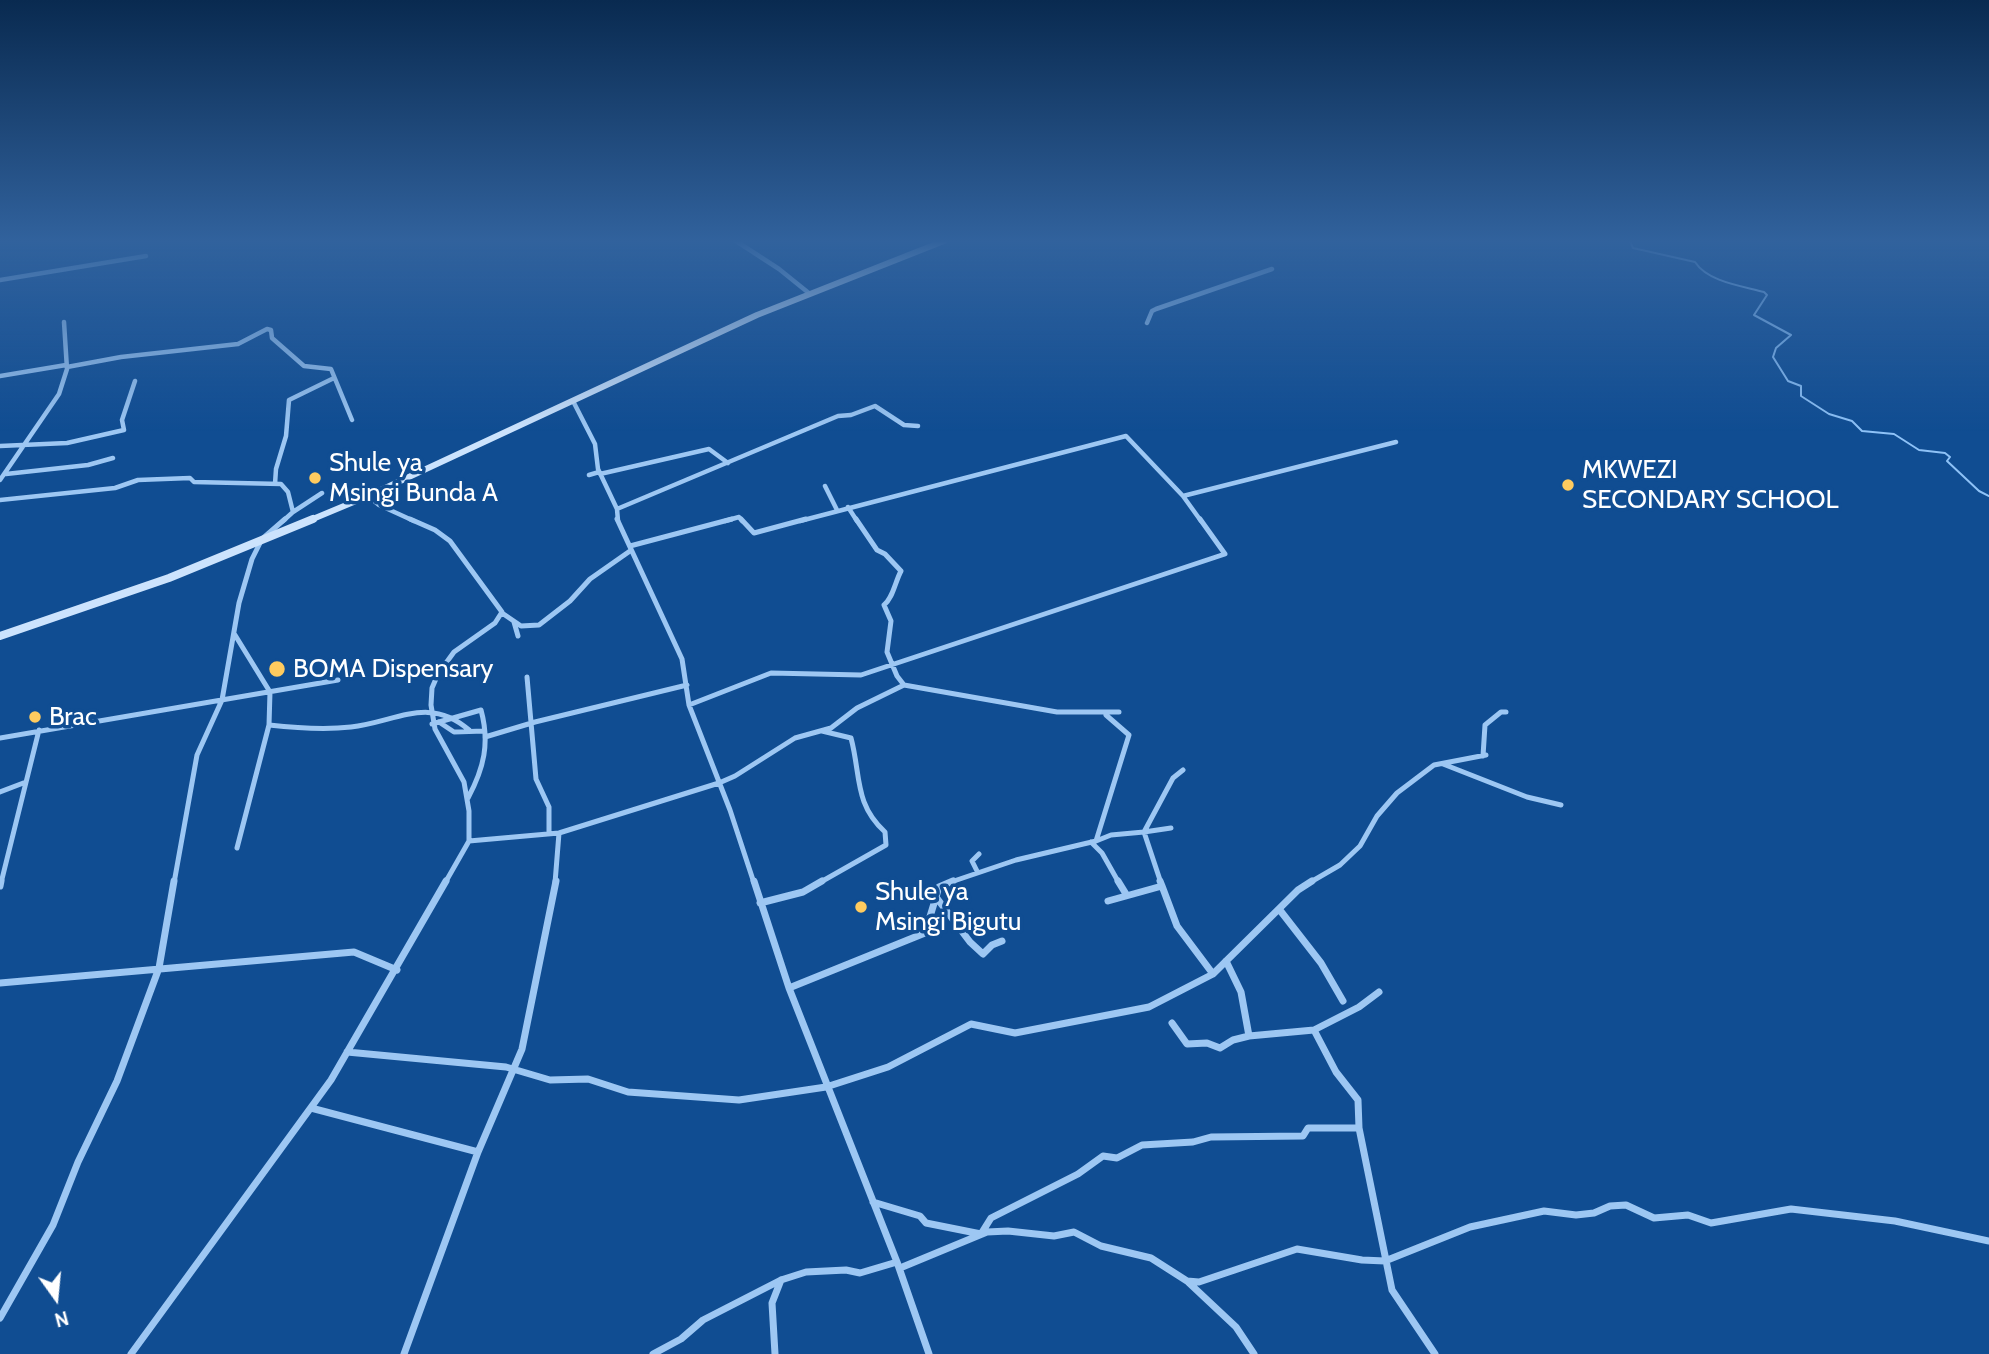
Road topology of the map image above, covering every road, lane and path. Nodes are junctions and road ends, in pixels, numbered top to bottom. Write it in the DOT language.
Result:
graph roads {
  1 [pos="783,304"];
  2 [pos="1170,304"];
  3 [pos="64,322"];
  4 [pos="1147,323"];
  5 [pos="66,366"];
  6 [pos="0,376"];
  7 [pos="334,378"];
  8 [pos="135,381"];
  9 [pos="573,401"];
  10 [pos="352,420"];
  11 [pos="918,426"];
  12 [pos="1396,442"];
  13 [pos="0,446"];
  14 [pos="22,446"];
  15 [pos="113,458"];
  16 [pos="728,463"];
  17 [pos="599,473"];
  18 [pos="5,474"];
  19 [pos="589,475"];
  20 [pos="0,480"];
  21 [pos="275,484"];
  22 [pos="825,486"];
  23 [pos="322,492"];
  24 [pos="368,496"];
  25 [pos="1183,496"];
  26 [pos="0,500"];
  27 [pos="848,507"];
  28 [pos="617,509"];
  29 [pos="837,510"];
  30 [pos="293,512"];
  31 [pos="262,539"];
  32 [pos="240,548"];
  33 [pos="630,549"];
  34 [pos="252,559"];
  35 [pos="502,613"];
  36 [pos="514,622"];
  37 [pos="235,635"];
  38 [pos="0,636"];
  39 [pos="518,636"];
  40 [pos="892,664"];
  41 [pos="527,677"];
  42 [pos="338,680"];
  43 [pos="687,685"];
  44 [pos="904,685"];
  45 [pos="270,692"];
  46 [pos="222,699"];
  47 [pos="689,705"];
  48 [pos="1119,712"];
  49 [pos="1506,712"];
  50 [pos="431,714"];
  51 [pos="1106,715"];
  52 [pos="454,717"];
  53 [pos="530,722"];
  54 [pos="435,723"];
  55 [pos="269,725"];
  56 [pos="39,730"];
  57 [pos="469,730"];
  58 [pos="821,731"];
  59 [pos="485,734"];
  60 [pos="0,738"];
  61 [pos="1443,764"];
  62 [pos="1183,770"];
  63 [pos="26,782"];
  64 [pos="719,783"];
  65 [pos="0,792"];
  66 [pos="468,798"];
  67 [pos="1561,805"];
  68 [pos="1171,828"];
  69 [pos="1144,832"];
  70 [pos="559,833"];
  71 [pos="550,834"];
  72 [pos="470,841"];
  73 [pos="1093,842"];
  74 [pos="237,848"];
  75 [pos="979,854"];
  76 [pos="977,871"];
  77 [pos="0,886"];
  78 [pos="1162,886"];
  79 [pos="1126,894"];
  80 [pos="936,897"];
  81 [pos="1108,901"];
  82 [pos="760,903"];
  83 [pos="1279,909"];
  84 [pos="1002,942"];
  85 [pos="1226,961"];
  86 [pos="159,968"];
  87 [pos="397,970"];
  88 [pos="1213,974"];
  89 [pos="0,983"];
  90 [pos="789,988"];
  91 [pos="1379,992"];
  92 [pos="1343,1001"];
  93 [pos="1172,1023"];
  94 [pos="1314,1030"];
  95 [pos="1249,1036"];
  96 [pos="347,1052"];
  97 [pos="514,1069"];
  98 [pos="826,1087"];
  99 [pos="311,1108"];
  100 [pos="1359,1128"];
  101 [pos="478,1152"];
  102 [pos="873,1202"];
  103 [pos="981,1234"];
  104 [pos="1989,1241"];
  105 [pos="1385,1261"];
  106 [pos="898,1265"];
  107 [pos="782,1280"];
  108 [pos="1187,1281"];
  109 [pos="0,1318"];
  110 [pos="131,1354"];
  111 [pos="404,1354"];
  112 [pos="653,1354"];
  113 [pos="775,1354"];
  114 [pos="929,1354"];
  115 [pos="1254,1354"];
  116 [pos="1435,1354"];
  1 -- 9 [label="main road"];
  2 -- 4 [label="street"];
  3 -- 5 [label="street"];
  5 -- 6 [label="street"];
  5 -- 7 [label="street"];
  5 -- 14 [label="street"];
  7 -- 10 [label="street"];
  7 -- 21 [label="street"];
  8 -- 14 [label="street"];
  9 -- 17 [label="street"];
  9 -- 24 [label="main road"];
  11 -- 16 [label="street"];
  12 -- 25 [label="street"];
  13 -- 14 [label="street"];
  14 -- 18 [label="street"];
  15 -- 18 [label="street"];
  16 -- 17 [label="street"];
  16 -- 28 [label="street"];
  17 -- 19 [label="street"];
  17 -- 28 [label="street"];
  18 -- 20 [label="street"];
  21 -- 26 [label="street"];
  21 -- 30 [label="street"];
  22 -- 29 [label="street"];
  23 -- 30 [label="street"];
  24 -- 31 [label="main road"];
  24 -- 35 [label="street"];
  25 -- 27 [label="street"];
  25 -- 40 [label="street"];
  27 -- 29 [label="street"];
  27 -- 40 [label="street"];
  28 -- 33 [label="street"];
  29 -- 33 [label="street"];
  30 -- 31 [label="street"];
  31 -- 32 [label="main road"];
  31 -- 34 [label="street"];
  32 -- 34 [label="street"];
  32 -- 38 [label="main road"];
  33 -- 36 [label="street"];
  33 -- 43 [label="street"];
  34 -- 37 [label="street"];
  35 -- 36 [label="street"];
  35 -- 50 [label="street"];
  36 -- 39 [label="street"];
  37 -- 45 [label="street"];
  37 -- 46 [label="street"];
  40 -- 44 [label="street"];
  40 -- 47 [label="street"];
  41 -- 53 [label="street"];
  42 -- 45 [label="street"];
  43 -- 47 [label="street"];
  43 -- 53 [label="street"];
  44 -- 51 [label="street"];
  44 -- 58 [label="street"];
  45 -- 46 [label="street"];
  45 -- 55 [label="street"];
  46 -- 56 [label="street"];
  46 -- 86 [label="street"];
  47 -- 64 [label="street"];
  48 -- 51 [label="street"];
  49 -- 61 [label="street"];
  50 -- 52 [label="street"];
  50 -- 54 [label="street"];
  50 -- 55 [label="street"];
  51 -- 73 [label="street"];
  52 -- 54 [label="street"];
  52 -- 57 [label="street"];
  52 -- 59 [label="street"];
  53 -- 59 [label="street"];
  53 -- 71 [label="street"];
  54 -- 57 [label="street"];
  54 -- 66 [label="street"];
  55 -- 74 [label="street"];
  56 -- 60 [label="street"];
  56 -- 63 [label="street"];
  57 -- 59 [label="street"];
  58 -- 64 [label="street"];
  58 -- 82 [label="street"];
  59 -- 66 [label="street"];
  61 -- 67 [label="street"];
  61 -- 83 [label="street"];
  62 -- 69 [label="street"];
  63 -- 65 [label="street"];
  63 -- 77 [label="street"];
  64 -- 70 [label="street"];
  64 -- 82 [label="street"];
  66 -- 72 [label="street"];
  68 -- 69 [label="street"];
  69 -- 73 [label="street"];
  69 -- 78 [label="street"];
  70 -- 71 [label="street"];
  70 -- 97 [label="street"];
  71 -- 72 [label="street"];
  72 -- 87 [label="street"];
  73 -- 76 [label="street"];
  73 -- 79 [label="street"];
  75 -- 76 [label="street"];
  76 -- 80 [label="street"];
  78 -- 79 [label="street"];
  78 -- 88 [label="street"];
  79 -- 81 [label="street"];
  80 -- 84 [label="street"];
  80 -- 90 [label="street"];
  82 -- 90 [label="street"];
  83 -- 85 [label="street"];
  83 -- 92 [label="street"];
  85 -- 88 [label="street"];
  85 -- 95 [label="street"];
  86 -- 87 [label="street"];
  86 -- 89 [label="street"];
  86 -- 109 [label="street"];
  87 -- 96 [label="street"];
  88 -- 98 [label="street"];
  90 -- 98 [label="street"];
  91 -- 94 [label="street"];
  93 -- 95 [label="street"];
  94 -- 95 [label="street"];
  94 -- 100 [label="street"];
  96 -- 97 [label="street"];
  96 -- 99 [label="street"];
  97 -- 98 [label="street"];
  97 -- 101 [label="street"];
  98 -- 102 [label="street"];
  99 -- 101 [label="street"];
  99 -- 110 [label="street"];
  100 -- 103 [label="street"];
  100 -- 105 [label="street"];
  101 -- 111 [label="street"];
  102 -- 103 [label="street"];
  102 -- 106 [label="street"];
  103 -- 106 [label="street"];
  103 -- 108 [label="street"];
  104 -- 105 [label="street"];
  105 -- 108 [label="street"];
  105 -- 116 [label="street"];
  106 -- 107 [label="street"];
  106 -- 114 [label="street"];
  107 -- 112 [label="street"];
  107 -- 113 [label="street"];
  108 -- 115 [label="street"];
}
